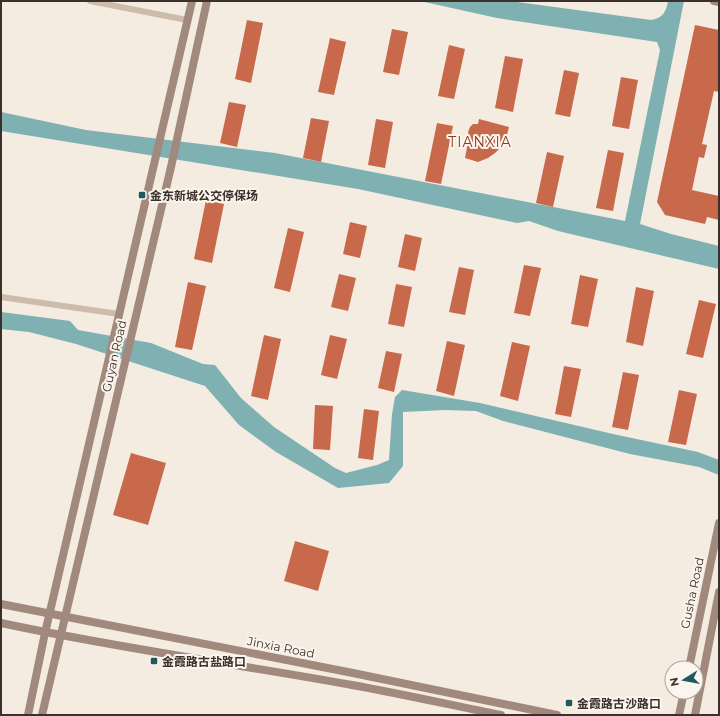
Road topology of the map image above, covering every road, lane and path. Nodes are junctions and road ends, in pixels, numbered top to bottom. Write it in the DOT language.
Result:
graph roads {
  1 [pos="90,1"];
  2 [pos="192,1"];
  3 [pos="207,1"];
  4 [pos="714,1"];
  5 [pos="719,2"];
  6 [pos="187,20"];
  7 [pos="1,297"];
  8 [pos="119,314"];
  9 [pos="719,523"];
  10 [pos="719,592"];
  11 [pos="1,604"];
  12 [pos="50,614"];
  13 [pos="64,617"];
  14 [pos="1,623"];
  15 [pos="45,632"];
  16 [pos="61,635"];
  17 [pos="691,660"];
  18 [pos="682,700"];
  19 [pos="28,715"];
  20 [pos="42,715"];
  21 [pos="501,715"];
  22 [pos="557,715"];
  23 [pos="679,715"];
  24 [pos="695,715"];
  1 -- 6 [label="street"];
  2 -- 6 [label="street, Guyan Road"];
  3 -- 13 [label="street, Guyan Road"];
  4 -- 5 [label="street"];
  6 -- 8 [label="street, Guyan Road"];
  7 -- 8 [label="street"];
  8 -- 12 [label="street, Guyan Road"];
  9 -- 17 [label="street, Gusha Road"];
  10 -- 24 [label="street"];
  11 -- 12 [label="street, Jinxia Road"];
  12 -- 13 [label="street, Jinxia Road"];
  12 -- 15 [label="street, Guyan Road"];
  13 -- 16 [label="street, Guyan Road"];
  13 -- 22 [label="street, Jinxia Road"];
  14 -- 15 [label="street, Jinxia Road"];
  15 -- 16 [label="street, Jinxia Road"];
  15 -- 19 [label="street, Guyan Road"];
  16 -- 20 [label="street, Guyan Road"];
  16 -- 21 [label="street, Jinxia Road"];
  18 -- 23 [label="street"];
}
